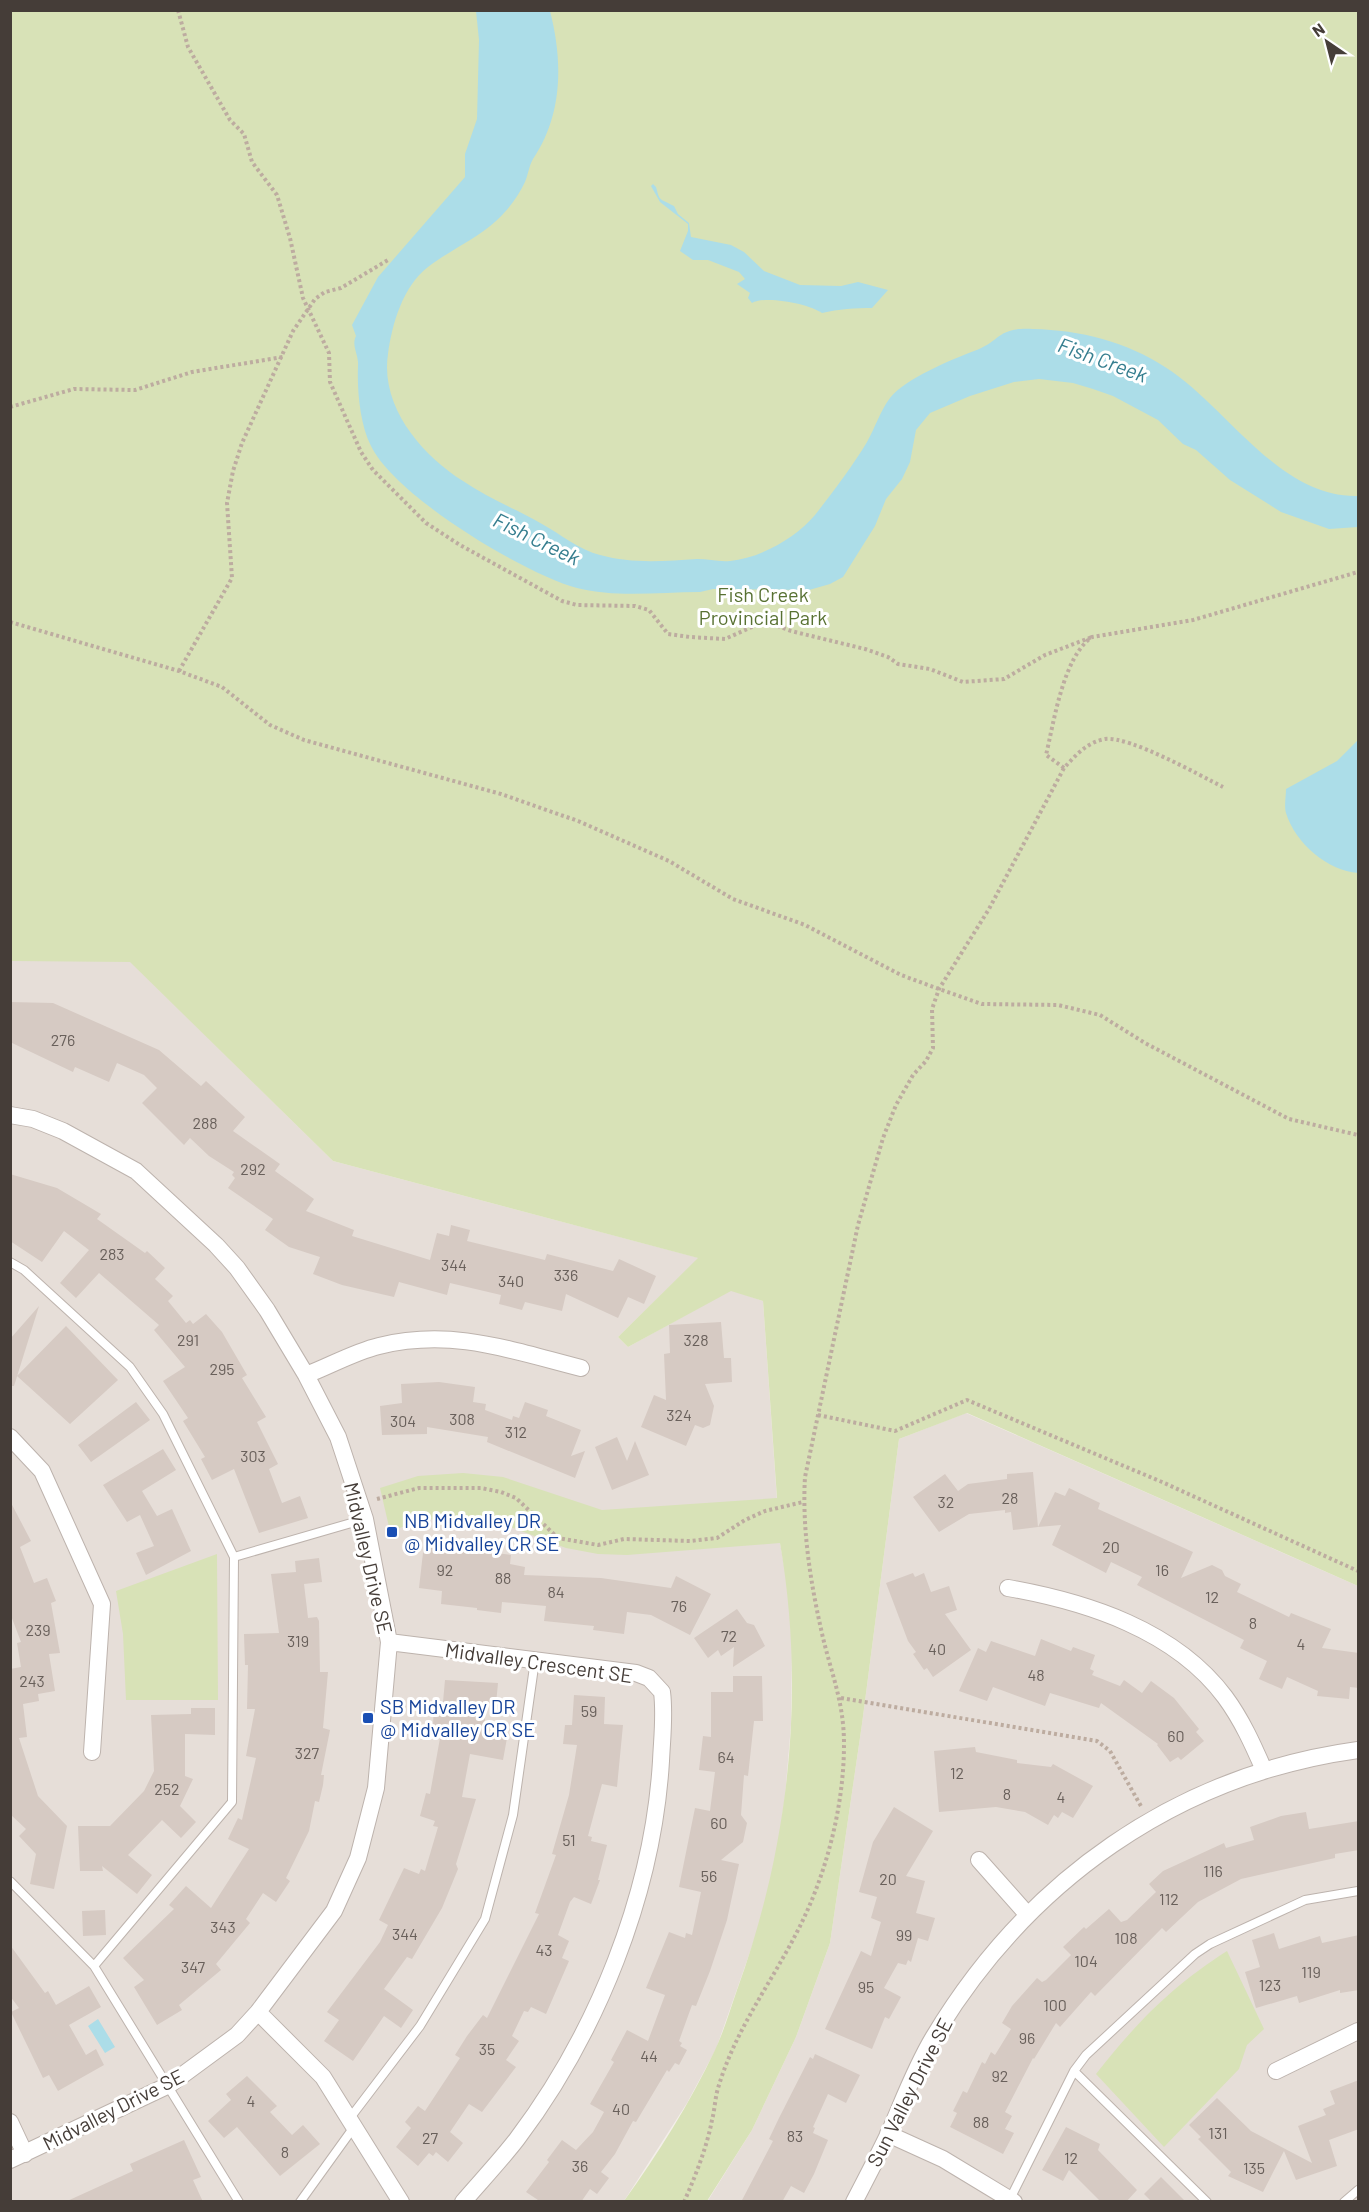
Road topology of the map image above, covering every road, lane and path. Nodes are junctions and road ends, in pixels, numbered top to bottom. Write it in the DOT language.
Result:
graph roads {
  1 [pos="178,10"];
  2 [pos="388,260"];
  3 [pos="309,309"];
  4 [pos="283,357"];
  5 [pos="10,407"];
  6 [pos="1359,572"];
  7 [pos="10,622"];
  8 [pos="1092,637"];
  9 [pos="179,671"];
  10 [pos="1064,768"];
  11 [pos="1223,787"];
  12 [pos="939,989"];
  13 [pos="10,1115"];
  14 [pos="1359,1135"];
  15 [pos="10,1262"];
  16 [pos="581,1368"];
  17 [pos="306,1375"];
  18 [pos="818,1415"];
  19 [pos="10,1437"];
  20 [pos="803,1502"];
  21 [pos="362,1511"];
  22 [pos="234,1557"];
  23 [pos="1359,1571"];
  24 [pos="1008,1587"];
  25 [pos="389,1642"];
  26 [pos="535,1659"];
  27 [pos="841,1698"];
  28 [pos="1359,1750"];
  29 [pos="92,1752"];
  30 [pos="1264,1770"];
  31 [pos="1149,1821"];
  32 [pos="979,1860"];
  33 [pos="10,1881"];
  34 [pos="1359,1891"];
  35 [pos="1027,1914"];
  36 [pos="94,1966"];
  37 [pos="258,2012"];
  38 [pos="1359,2031"];
  39 [pos="1074,2071"];
  40 [pos="1276,2071"];
  41 [pos="169,2085"];
  42 [pos="10,2122"];
  43 [pos="352,2122"];
  44 [pos="888,2133"];
  45 [pos="18,2157"];
  46 [pos="1359,2190"];
  47 [pos="1011,2200"];
  48 [pos="239,2202"];
  49 [pos="300,2202"];
  50 [pos="401,2202"];
  51 [pos="463,2202"];
  52 [pos="684,2202"];
  53 [pos="854,2202"];
  54 [pos="1207,2202"];
  55 [pos="1344,2202"];
  1 -- 3 [label="path"];
  2 -- 3 [label="path"];
  3 -- 4 [label="path"];
  3 -- 8 [label="path"];
  4 -- 5 [label="path"];
  4 -- 9 [label="path"];
  6 -- 8 [label="path"];
  7 -- 9 [label="path"];
  8 -- 10 [label="path"];
  9 -- 12 [label="path"];
  10 -- 11 [label="path"];
  10 -- 12 [label="path"];
  12 -- 14 [label="path"];
  12 -- 18 [label="path"];
  13 -- 17 [label="street, Midvalley Drive SE"];
  15 -- 22 [label="lane"];
  16 -- 17 [label="street"];
  17 -- 21 [label="street, Midvalley Drive SE"];
  18 -- 20 [label="path"];
  18 -- 23 [label="path"];
  19 -- 29 [label="street"];
  20 -- 21 [label="path"];
  20 -- 27 [label="path"];
  21 -- 22 [label="lane"];
  21 -- 25 [label="street, Midvalley Drive SE"];
  22 -- 36 [label="lane"];
  24 -- 30 [label="street"];
  25 -- 26 [label="street, Midvalley Crescent SE"];
  25 -- 37 [label="street, Midvalley Drive SE"];
  26 -- 43 [label="lane"];
  26 -- 51 [label="street, Midvalley Crescent SE"];
  27 -- 31 [label="path"];
  27 -- 52 [label="path"];
  28 -- 30 [label="street, Sun Valley Drive SE"];
  30 -- 31 [label="street, Sun Valley Drive SE"];
  31 -- 35 [label="street, Sun Valley Drive SE"];
  32 -- 35 [label="street"];
  33 -- 36 [label="lane"];
  34 -- 39 [label="lane"];
  35 -- 44 [label="street, Sun Valley Drive SE"];
  36 -- 41 [label="lane"];
  37 -- 41 [label="street, Midvalley Drive SE"];
  37 -- 43 [label="street"];
  38 -- 40 [label="street"];
  39 -- 47 [label="lane"];
  39 -- 54 [label="lane"];
  41 -- 45 [label="street, Midvalley Drive SE"];
  41 -- 48 [label="lane"];
  42 -- 45 [label="street"];
  43 -- 49 [label="lane"];
  43 -- 50 [label="street"];
  44 -- 47 [label="street"];
  44 -- 53 [label="street, Sun Valley Drive SE"];
  46 -- 55 [label="lane"];
}
